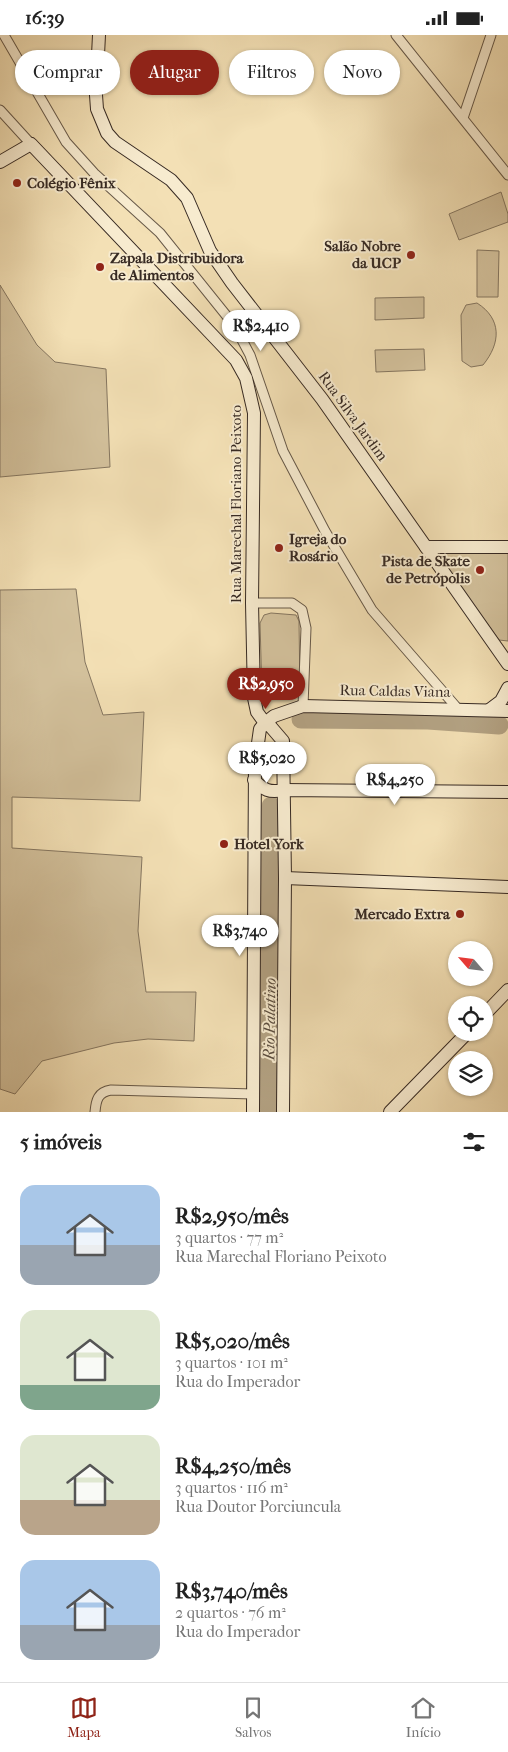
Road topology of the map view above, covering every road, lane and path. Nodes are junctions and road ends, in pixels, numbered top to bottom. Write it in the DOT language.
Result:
graph roads {
  1 [pos="4,35"];
  2 [pos="99,35"];
  3 [pos="396,35"];
  4 [pos="491,35"];
  5 [pos="0,110"];
  6 [pos="463,118"];
  7 [pos="31,144"];
  8 [pos="0,162"];
  9 [pos="508,175"];
  10 [pos="426,547"];
  11 [pos="508,547"];
  12 [pos="252,603"];
  13 [pos="506,659"];
  14 [pos="508,688"];
  15 [pos="303,706"];
  16 [pos="458,709"];
  17 [pos="501,713"];
  18 [pos="265,723"];
  19 [pos="254,780"];
  20 [pos="508,792"];
  21 [pos="284,795"];
  22 [pos="255,802"];
  23 [pos="285,878"];
  24 [pos="508,887"];
  25 [pos="508,990"];
  26 [pos="493,1006"];
  27 [pos="459,1041"];
  28 [pos="253,1094"];
  29 [pos="95,1112"];
  30 [pos="253,1112"];
  31 [pos="283,1112"];
  32 [pos="390,1112"];
  1 -- 16 [label="street"];
  2 -- 10 [label="main road, Rua Silva Jardim"];
  3 -- 6 [label="street"];
  4 -- 6 [label="street"];
  5 -- 7 [label="street, Rua Marechal Floriano Peixoto"];
  6 -- 9 [label="street"];
  7 -- 8 [label="main road"];
  7 -- 12 [label="main road, Rua Marechal Floriano Peixoto"];
  10 -- 11 [label="main road"];
  10 -- 13 [label="main road, Rua Silva Jardim"];
  12 -- 15 [label="street"];
  12 -- 18 [label="main road, Rua Marechal Floriano Peixoto"];
  14 -- 17 [label="main road"];
  15 -- 16 [label="main road, Rua Caldas Viana"];
  15 -- 18 [label="main road, Rua Caldas Viana"];
  16 -- 17 [label="main road, Rua Caldas Viana"];
  18 -- 19 [label="main road"];
  18 -- 21 [label="main road"];
  19 -- 21 [label="main road"];
  19 -- 22 [label="main road"];
  20 -- 21 [label="main road"];
  21 -- 22 [label="main road"];
  21 -- 23 [label="main road"];
  22 -- 28 [label="main road"];
  23 -- 24 [label="main road"];
  23 -- 31 [label="main road"];
  25 -- 26 [label="main road"];
  27 -- 32 [label="main road"];
  28 -- 29 [label="street"];
  28 -- 30 [label="main road"];
}
